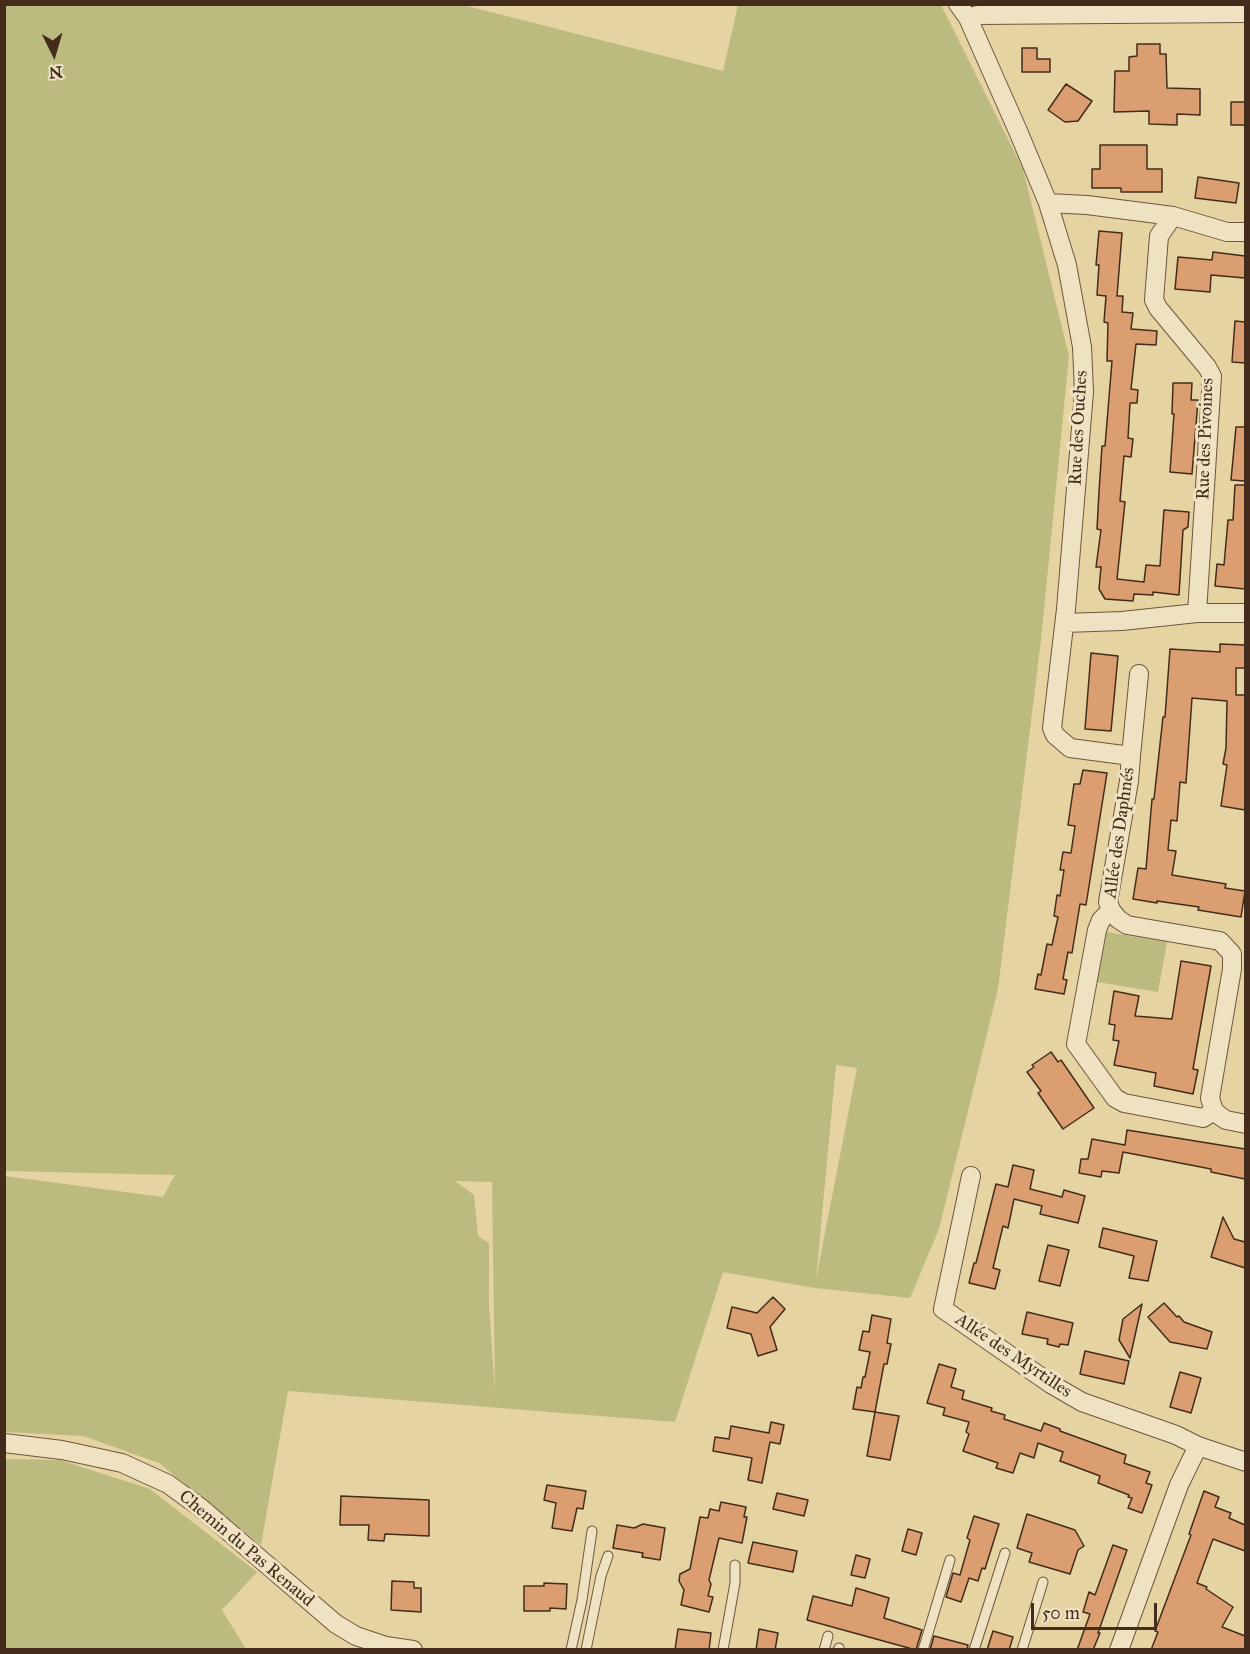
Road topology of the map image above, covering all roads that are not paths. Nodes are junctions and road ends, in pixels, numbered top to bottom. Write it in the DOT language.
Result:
graph roads {
  1 [pos="963,11"];
  2 [pos="1245,13"];
  3 [pos="1048,203"];
  4 [pos="1173,216"];
  5 [pos="1245,232"];
  6 [pos="1197,613"];
  7 [pos="1245,613"];
  8 [pos="1065,623"];
  9 [pos="1139,674"];
  10 [pos="1131,756"];
  11 [pos="1111,910"];
  12 [pos="1214,1111"];
  13 [pos="1245,1124"];
  14 [pos="971,1176"];
  15 [pos="4,1443"];
  16 [pos="1198,1446"];
  17 [pos="1245,1462"];
  18 [pos="592,1531"];
  19 [pos="1005,1553"];
  20 [pos="608,1556"];
  21 [pos="950,1560"];
  22 [pos="735,1565"];
  23 [pos="1043,1582"];
  24 [pos="828,1636"];
  25 [pos="413,1650"];
  26 [pos="571,1650"];
  27 [pos="586,1650"];
  28 [pos="723,1650"];
  29 [pos="824,1650"];
  30 [pos="922,1650"];
  31 [pos="974,1650"];
  32 [pos="1022,1650"];
  33 [pos="1119,1650"];
  1 -- 2 [label="street"];
  1 -- 3 [label="street, Rue des Ouches"];
  3 -- 4 [label="street"];
  3 -- 8 [label="street, Rue des Ouches"];
  4 -- 5 [label="street"];
  4 -- 6 [label="street, Rue des Pivoines"];
  6 -- 7 [label="street"];
  6 -- 8 [label="street"];
  8 -- 10 [label="street, Allée des Daphnés"];
  9 -- 10 [label="street, Allée des Daphnés"];
  10 -- 11 [label="street, Allée des Daphnés"];
  11 -- 12 [label="street, Allée des Daphnés"];
  11 -- 12 [label="street, Allée des Daphnés"];
  12 -- 13 [label="street"];
  14 -- 16 [label="street, Allée des Myrtilles"];
  15 -- 25 [label="street, Chemin du Pas Renaud"];
  16 -- 17 [label="street, Allée des Myrtilles"];
  16 -- 33 [label="street"];
  18 -- 26 [label="lane"];
  19 -- 31 [label="lane"];
  20 -- 27 [label="lane"];
  21 -- 30 [label="lane"];
  22 -- 28 [label="lane"];
  23 -- 32 [label="lane"];
  24 -- 29 [label="lane"];
}
